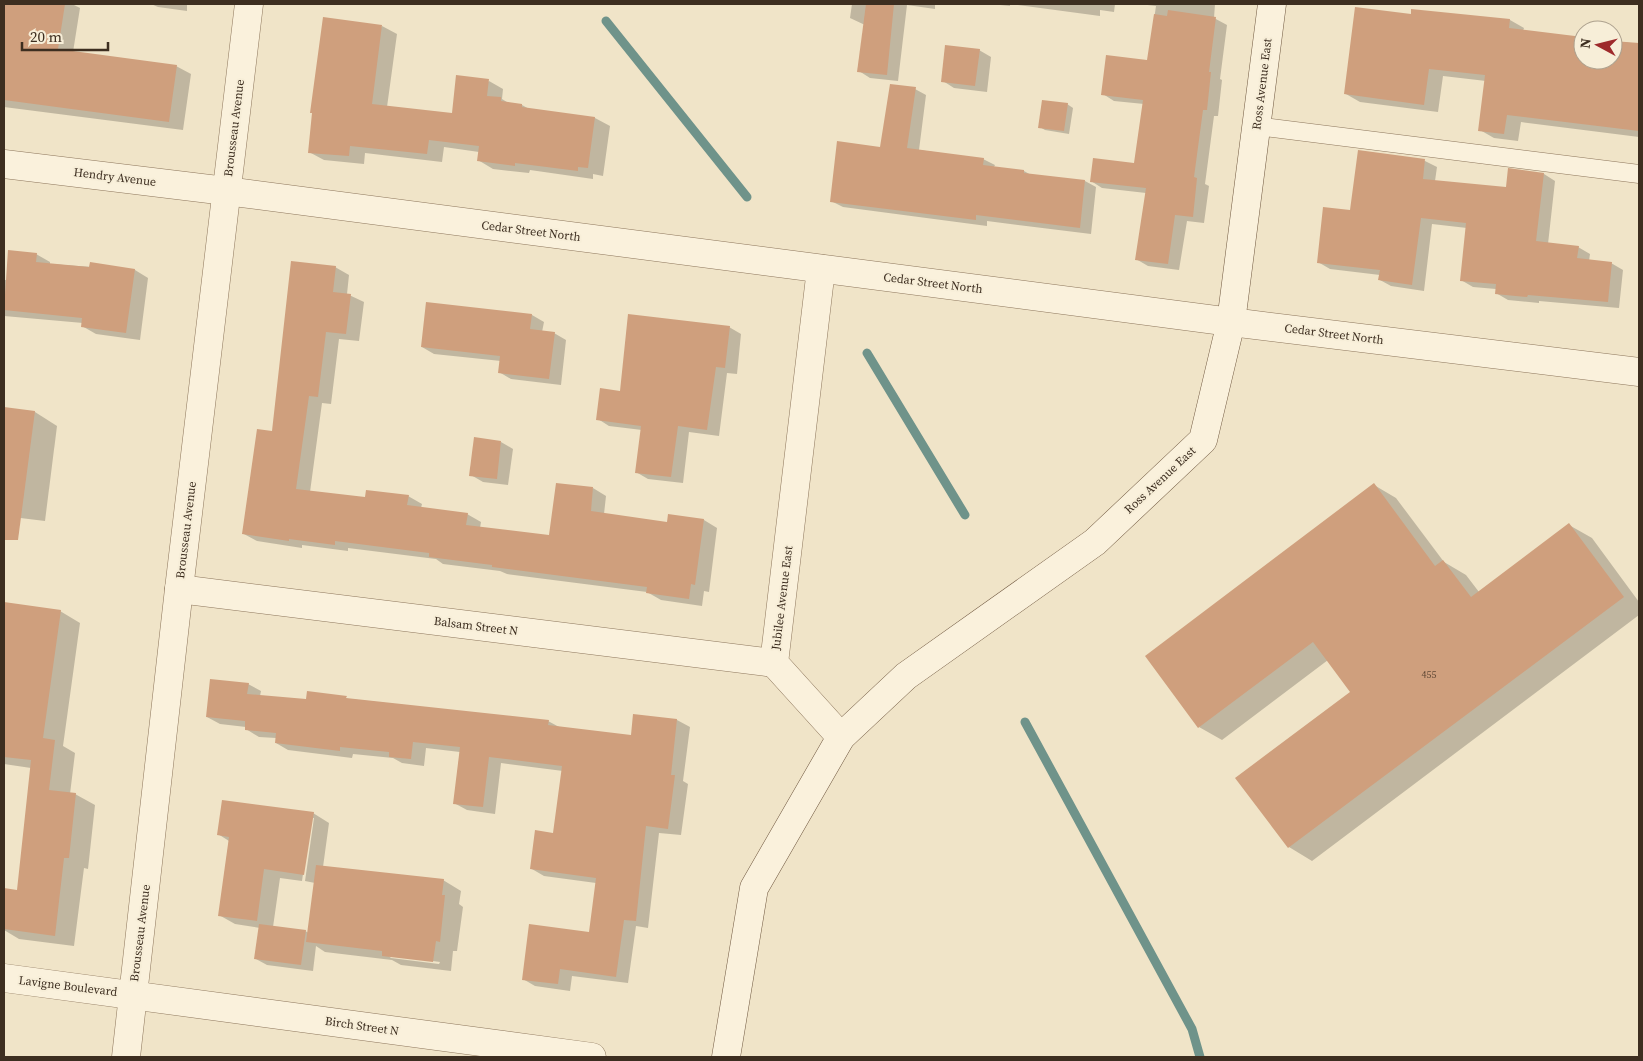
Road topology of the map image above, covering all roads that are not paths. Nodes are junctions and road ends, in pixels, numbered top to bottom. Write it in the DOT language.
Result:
graph roads {
  1 [pos="249,4"];
  2 [pos="1272,4"];
  3 [pos="1256,126"];
  4 [pos="4,164"];
  5 [pos="1639,174"];
  6 [pos="226,190"];
  7 [pos="821,269"];
  8 [pos="1231,322"];
  9 [pos="1639,372"];
  10 [pos="178,589"];
  11 [pos="774,663"];
  12 [pos="841,738"];
  13 [pos="4,978"];
  14 [pos="133,994"];
  15 [pos="126,1057"];
  16 [pos="592,1057"];
  17 [pos="726,1057"];
  1 -- 6 [label="street, Brousseau Avenue"];
  2 -- 3 [label="street, Ross Avenue East"];
  3 -- 5 [label="lane"];
  3 -- 8 [label="street, Ross Avenue East"];
  4 -- 6 [label="street, Hendry Avenue"];
  6 -- 7 [label="street, Cedar Street North"];
  6 -- 10 [label="street, Brousseau Avenue"];
  7 -- 8 [label="street, Cedar Street North"];
  7 -- 11 [label="street, Jubilee Avenue East"];
  8 -- 9 [label="street, Cedar Street North"];
  8 -- 12 [label="street, Ross Avenue East"];
  10 -- 11 [label="street, Balsam Street N"];
  10 -- 14 [label="street, Brousseau Avenue"];
  11 -- 12 [label="street, Jubilee Avenue East"];
  12 -- 17 [label="street"];
  13 -- 14 [label="street, Lavigne Boulevard"];
  14 -- 15 [label="street, Brousseau Avenue"];
  14 -- 16 [label="street, Birch Street N"];
}
